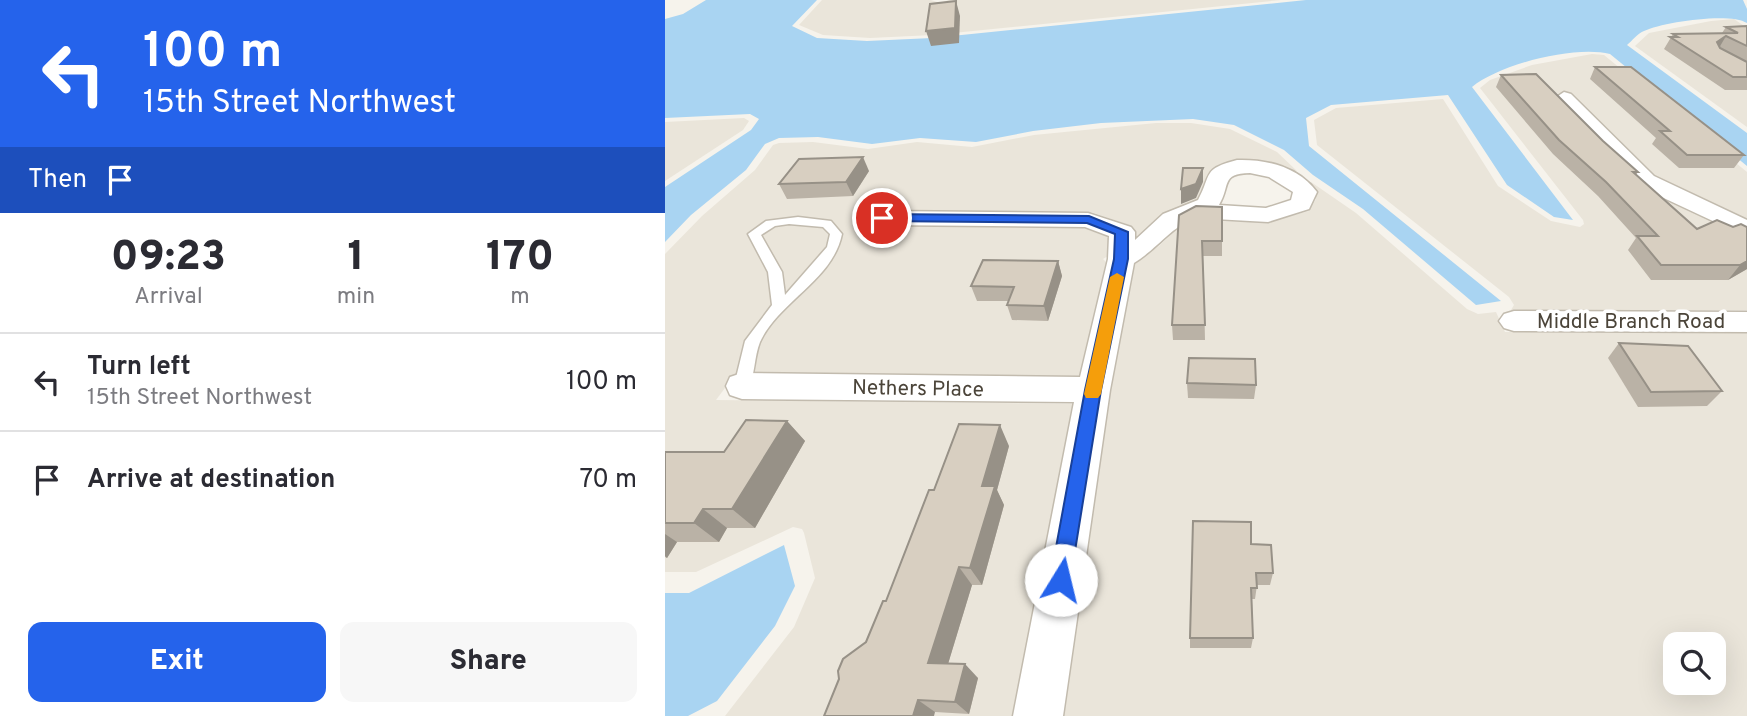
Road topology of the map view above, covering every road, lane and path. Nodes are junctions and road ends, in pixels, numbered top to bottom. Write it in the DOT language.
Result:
graph roads {
  1 [pos="1565,98"];
  2 [pos="1198,211"];
  3 [pos="882,218"];
  4 [pos="1747,229"];
  5 [pos="1121,259"];
  6 [pos="779,306"];
  7 [pos="1514,321"];
  8 [pos="1747,322"];
  9 [pos="742,386"];
  10 [pos="1093,390"];
  11 [pos="1038,716"];
  1 -- 4 [label="street"];
  2 -- 2 [label="street"];
  2 -- 5 [label="street"];
  3 -- 5 [label="street"];
  5 -- 10 [label="street"];
  6 -- 6 [label="lane"];
  6 -- 9 [label="lane"];
  7 -- 8 [label="street, Middle Branch Road"];
  9 -- 10 [label="street, Nethers Place"];
  10 -- 11 [label="street"];
}
